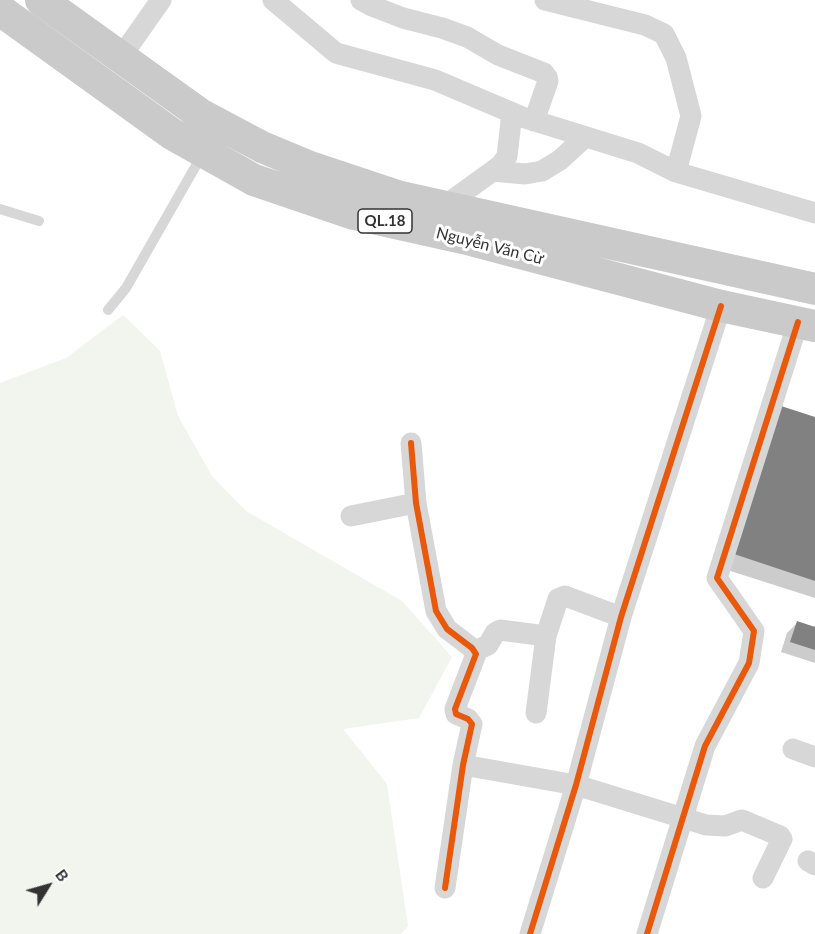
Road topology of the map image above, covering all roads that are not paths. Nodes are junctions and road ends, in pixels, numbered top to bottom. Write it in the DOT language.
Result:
graph roads {
  1 [pos="41,0"];
  2 [pos="161,0"];
  3 [pos="361,0"];
  4 [pos="545,0"];
  5 [pos="277,1"];
  6 [pos="616,8"];
  7 [pos="0,10"];
  8 [pos="121,57"];
  9 [pos="512,113"];
  10 [pos="534,121"];
  11 [pos="584,138"];
  12 [pos="204,152"];
  13 [pos="493,171"];
  14 [pos="676,172"];
  15 [pos="443,207"];
  16 [pos="0,210"];
  17 [pos="815,213"];
  18 [pos="39,221"];
  19 [pos="815,289"];
  20 [pos="721,306"];
  21 [pos="108,310"];
  22 [pos="807,324"];
  23 [pos="411,443"];
  24 [pos="416,503"];
  25 [pos="351,516"];
  26 [pos="621,617"];
  27 [pos="546,636"];
  28 [pos="475,651"];
  29 [pos="536,713"];
  30 [pos="793,749"];
  31 [pos="815,757"];
  32 [pos="463,765"];
  33 [pos="576,785"];
  34 [pos="683,817"];
  35 [pos="764,878"];
  36 [pos="445,888"];
  37 [pos="530,934"];
  38 [pos="647,934"];
  1 -- 8 [label="main road, Nguyễn Văn Cừ / QL.18"];
  2 -- 8 [label="street"];
  3 -- 10 [label="street"];
  4 -- 6 [label="street"];
  5 -- 9 [label="street"];
  6 -- 14 [label="street"];
  7 -- 12 [label="main road, Nguyễn Văn Cừ / QL.18"];
  8 -- 15 [label="main road, Nguyễn Văn Cừ / QL.18"];
  9 -- 10 [label="street"];
  9 -- 13 [label="street"];
  10 -- 11 [label="street"];
  11 -- 13 [label="street"];
  11 -- 14 [label="street"];
  12 -- 20 [label="main road, Nguyễn Văn Cừ / QL.18"];
  12 -- 21 [label="lane"];
  13 -- 15 [label="street"];
  14 -- 17 [label="street"];
  15 -- 19 [label="main road, Nguyễn Văn Cừ / QL.18"];
  16 -- 18 [label="lane"];
  20 -- 22 [label="main road, Nguyễn Văn Cừ / QL.18"];
  20 -- 26 [label="street"];
  22 -- 34 [label="street"];
  23 -- 24 [label="street"];
  24 -- 25 [label="street"];
  24 -- 28 [label="street"];
  26 -- 27 [label="street"];
  26 -- 33 [label="street"];
  27 -- 28 [label="street"];
  27 -- 29 [label="street"];
  28 -- 32 [label="street"];
  30 -- 31 [label="street"];
  32 -- 33 [label="street"];
  32 -- 36 [label="street"];
  33 -- 34 [label="street"];
  33 -- 37 [label="street"];
  34 -- 35 [label="street"];
  34 -- 38 [label="street"];
}
